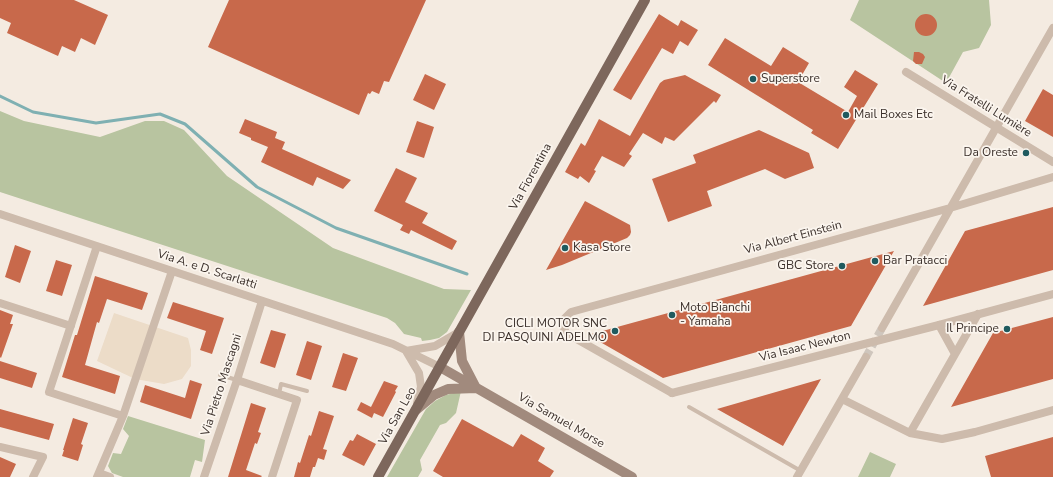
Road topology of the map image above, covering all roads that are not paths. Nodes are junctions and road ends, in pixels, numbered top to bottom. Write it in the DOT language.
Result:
graph roads {
  1 [pos="645,0"];
  2 [pos="1053,28"];
  3 [pos="906,72"];
  4 [pos="996,127"];
  5 [pos="1053,162"];
  6 [pos="1053,177"];
  7 [pos="950,208"];
  8 [pos="0,214"];
  9 [pos="97,246"];
  10 [pos="172,271"];
  11 [pos="1053,294"];
  12 [pos="262,301"];
  13 [pos="0,303"];
  14 [pos="978,314"];
  15 [pos="939,325"];
  16 [pos="71,326"];
  17 [pos="882,328"];
  18 [pos="459,332"];
  19 [pos="573,338"];
  20 [pos="406,351"];
  21 [pos="955,354"];
  22 [pos="866,357"];
  23 [pos="440,367"];
  24 [pos="220,375"];
  25 [pos="237,380"];
  26 [pos="476,388"];
  27 [pos="307,391"];
  28 [pos="278,394"];
  29 [pos="842,399"];
  30 [pos="689,407"];
  31 [pos="416,410"];
  32 [pos="1053,410"];
  33 [pos="123,416"];
  34 [pos="910,433"];
  35 [pos="0,447"];
  36 [pos="799,474"];
  37 [pos="98,475"];
  38 [pos="33,477"];
  39 [pos="110,477"];
  40 [pos="204,477"];
  41 [pos="272,477"];
  42 [pos="378,477"];
  43 [pos="632,477"];
  1 -- 18 [label="main road, Via Fiorentina"];
  2 -- 4 [label="street"];
  3 -- 4 [label="street, Via Fratelli Lumière"];
  4 -- 5 [label="street, Via Fratelli Lumière"];
  4 -- 7 [label="street"];
  6 -- 7 [label="street, Via Albert Einstein"];
  7 -- 17 [label="street"];
  7 -- 19 [label="street, Via Albert Einstein"];
  8 -- 9 [label="street, Via A. e D. Scarlatti"];
  9 -- 10 [label="street, Via A. e D. Scarlatti"];
  9 -- 16 [label="street"];
  10 -- 12 [label="street, Via A. e D. Scarlatti"];
  10 -- 33 [label="street"];
  11 -- 14 [label="street, Via Isaac Newton, bridge"];
  12 -- 20 [label="street, Via A. e D. Scarlatti"];
  12 -- 25 [label="street, Via Pietro Mascagni"];
  13 -- 16 [label="street"];
  14 -- 15 [label="street, Via Isaac Newton, bridge"];
  14 -- 21 [label="street"];
  15 -- 19 [label="street, Via Isaac Newton, bridge"];
  15 -- 21 [label="street"];
  16 -- 33 [label="street"];
  18 -- 20 [label="street"];
  18 -- 23 [label="main road, Via Fiorentina"];
  18 -- 26 [label="street"];
  20 -- 23 [label="street, Via A. e D. Scarlatti"];
  20 -- 31 [label="street"];
  21 -- 34 [label="street"];
  22 -- 29 [label="street"];
  23 -- 26 [label="street, Via Samuel Morse"];
  23 -- 31 [label="main road, Via San Leo"];
  24 -- 25 [label="lane"];
  25 -- 28 [label="street"];
  25 -- 40 [label="street, Via Pietro Mascagni"];
  26 -- 31 [label="street"];
  26 -- 43 [label="street, Via Samuel Morse"];
  27 -- 28 [label="lane"];
  28 -- 41 [label="street"];
  29 -- 34 [label="street"];
  29 -- 36 [label="street"];
  30 -- 36 [label="lane"];
  31 -- 42 [label="main road, Via San Leo"];
  32 -- 34 [label="street"];
  33 -- 37 [label="street"];
  35 -- 38 [label="street"];
  37 -- 39 [label="street"];
}
